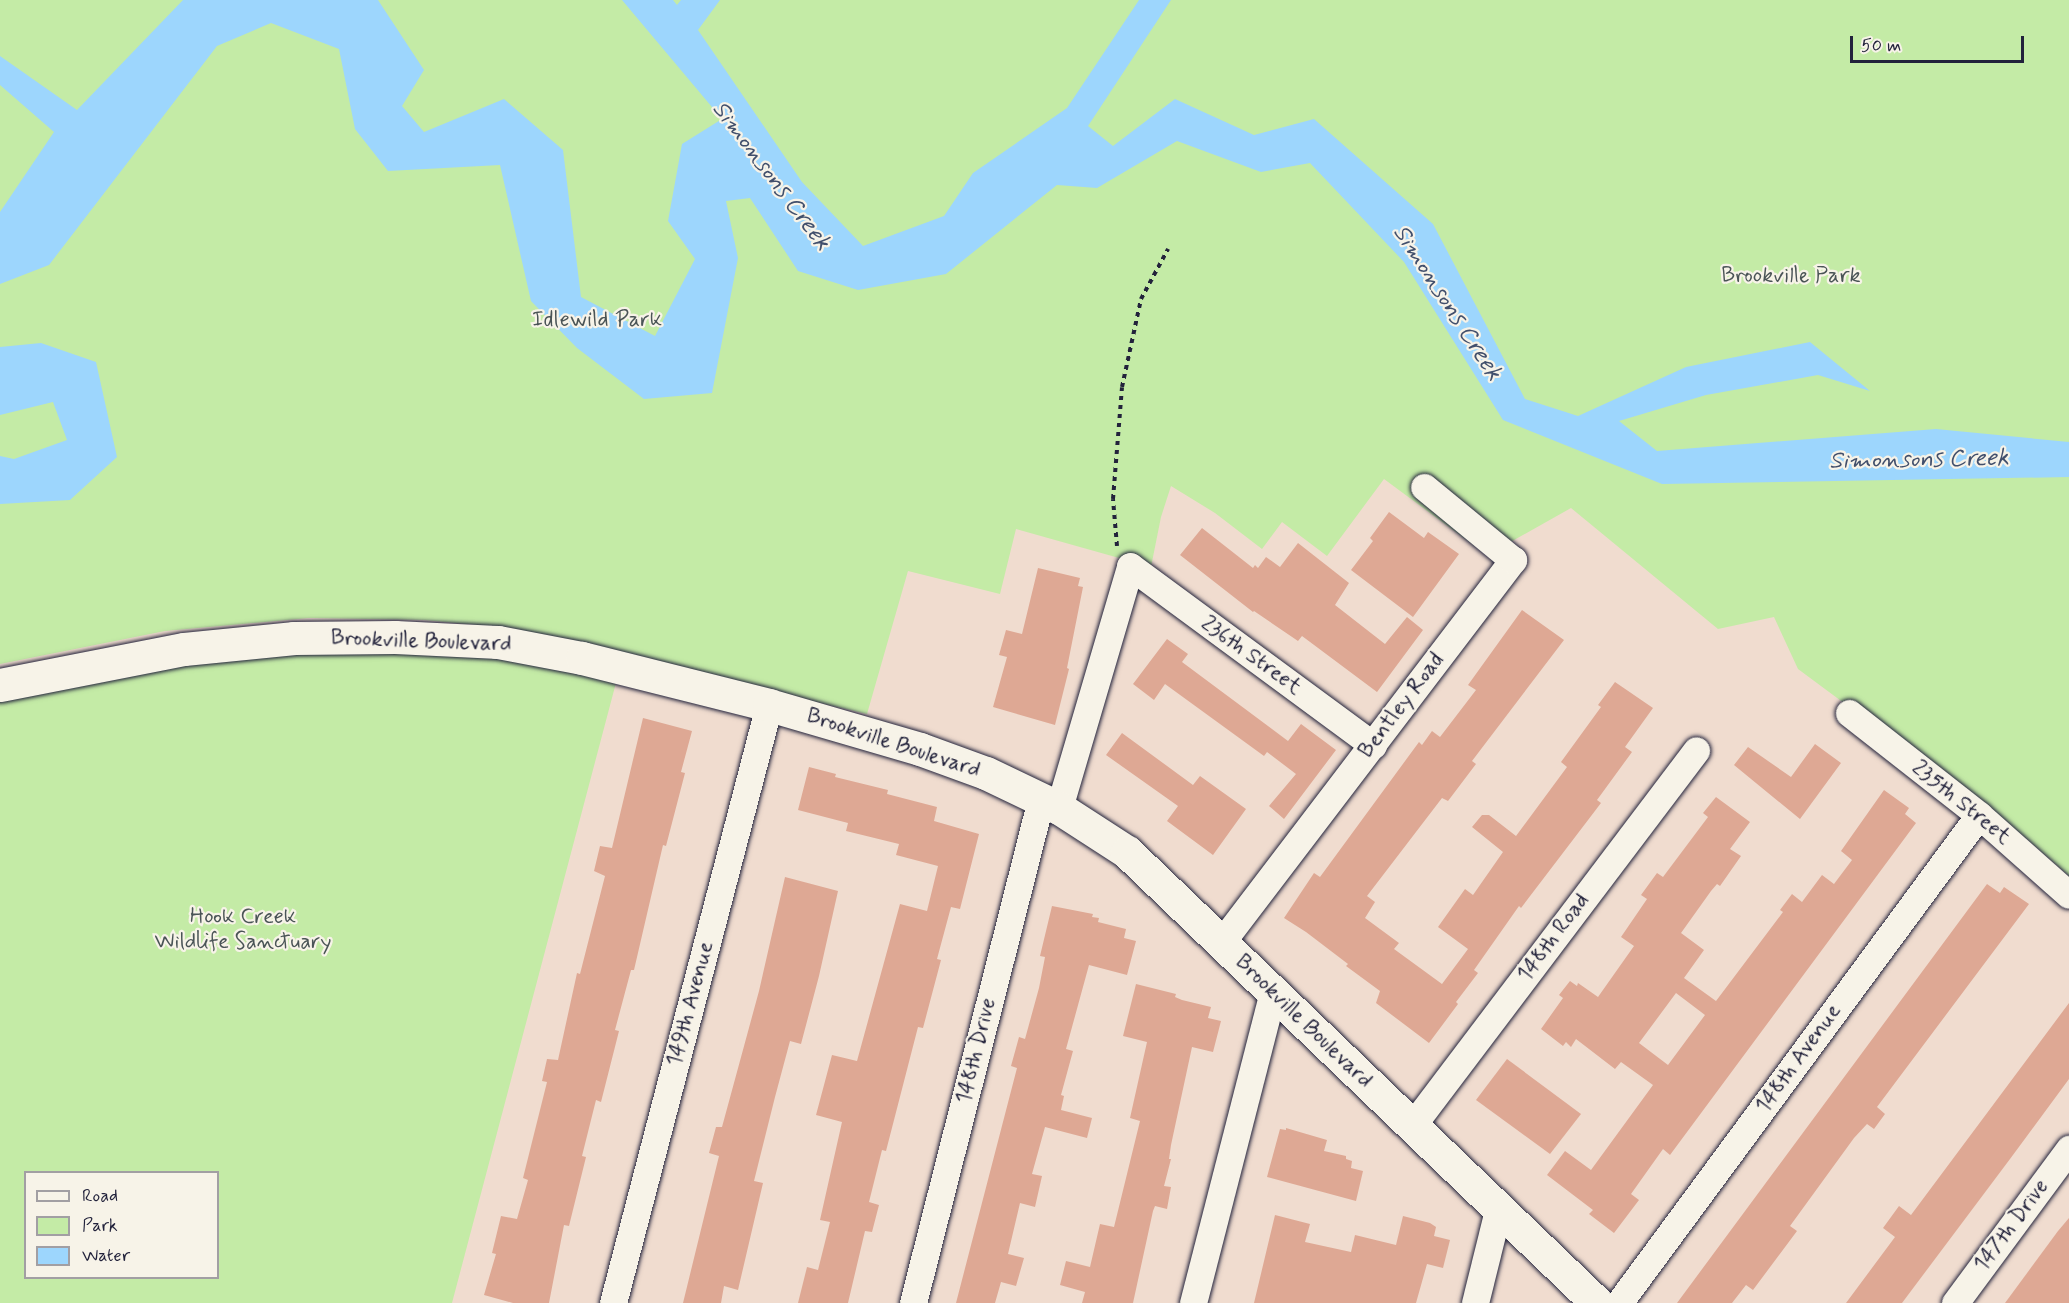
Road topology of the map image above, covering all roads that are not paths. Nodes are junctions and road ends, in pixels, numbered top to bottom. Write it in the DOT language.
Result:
graph roads {
  1 [pos="1424,487"];
  2 [pos="1130,566"];
  3 [pos="0,685"];
  4 [pos="769,705"];
  5 [pos="1849,713"];
  6 [pos="1373,745"];
  7 [pos="1696,750"];
  8 [pos="1050,803"];
  9 [pos="1979,815"];
  10 [pos="2069,896"];
  11 [pos="1221,943"];
  12 [pos="1273,992"];
  13 [pos="1412,1126"];
  14 [pos="2069,1149"];
  15 [pos="1498,1210"];
  16 [pos="613,1303"];
  17 [pos="913,1303"];
  18 [pos="1193,1303"];
  19 [pos="1474,1303"];
  20 [pos="1597,1303"];
  21 [pos="1619,1303"];
  22 [pos="1955,1303"];
  1 -- 6 [label="street, Bentley Road"];
  2 -- 6 [label="street, 236th Street"];
  2 -- 8 [label="street, 148th Drive"];
  3 -- 4 [label="street, Brookville Boulevard"];
  4 -- 8 [label="street, Brookville Boulevard"];
  4 -- 16 [label="street, 149th Avenue"];
  5 -- 9 [label="street, 235th Street"];
  6 -- 11 [label="street, Bentley Road"];
  7 -- 13 [label="street, 148th Road"];
  8 -- 11 [label="street, Brookville Boulevard"];
  8 -- 17 [label="street, 148th Drive"];
  9 -- 10 [label="street, 235th Street"];
  9 -- 21 [label="street, 148th Avenue"];
  11 -- 12 [label="street, Brookville Boulevard"];
  12 -- 13 [label="street, Brookville Boulevard"];
  12 -- 18 [label="street"];
  13 -- 15 [label="street, Brookville Boulevard"];
  14 -- 22 [label="street, 147th Drive"];
  15 -- 19 [label="street"];
  15 -- 20 [label="street, Brookville Boulevard"];
}
